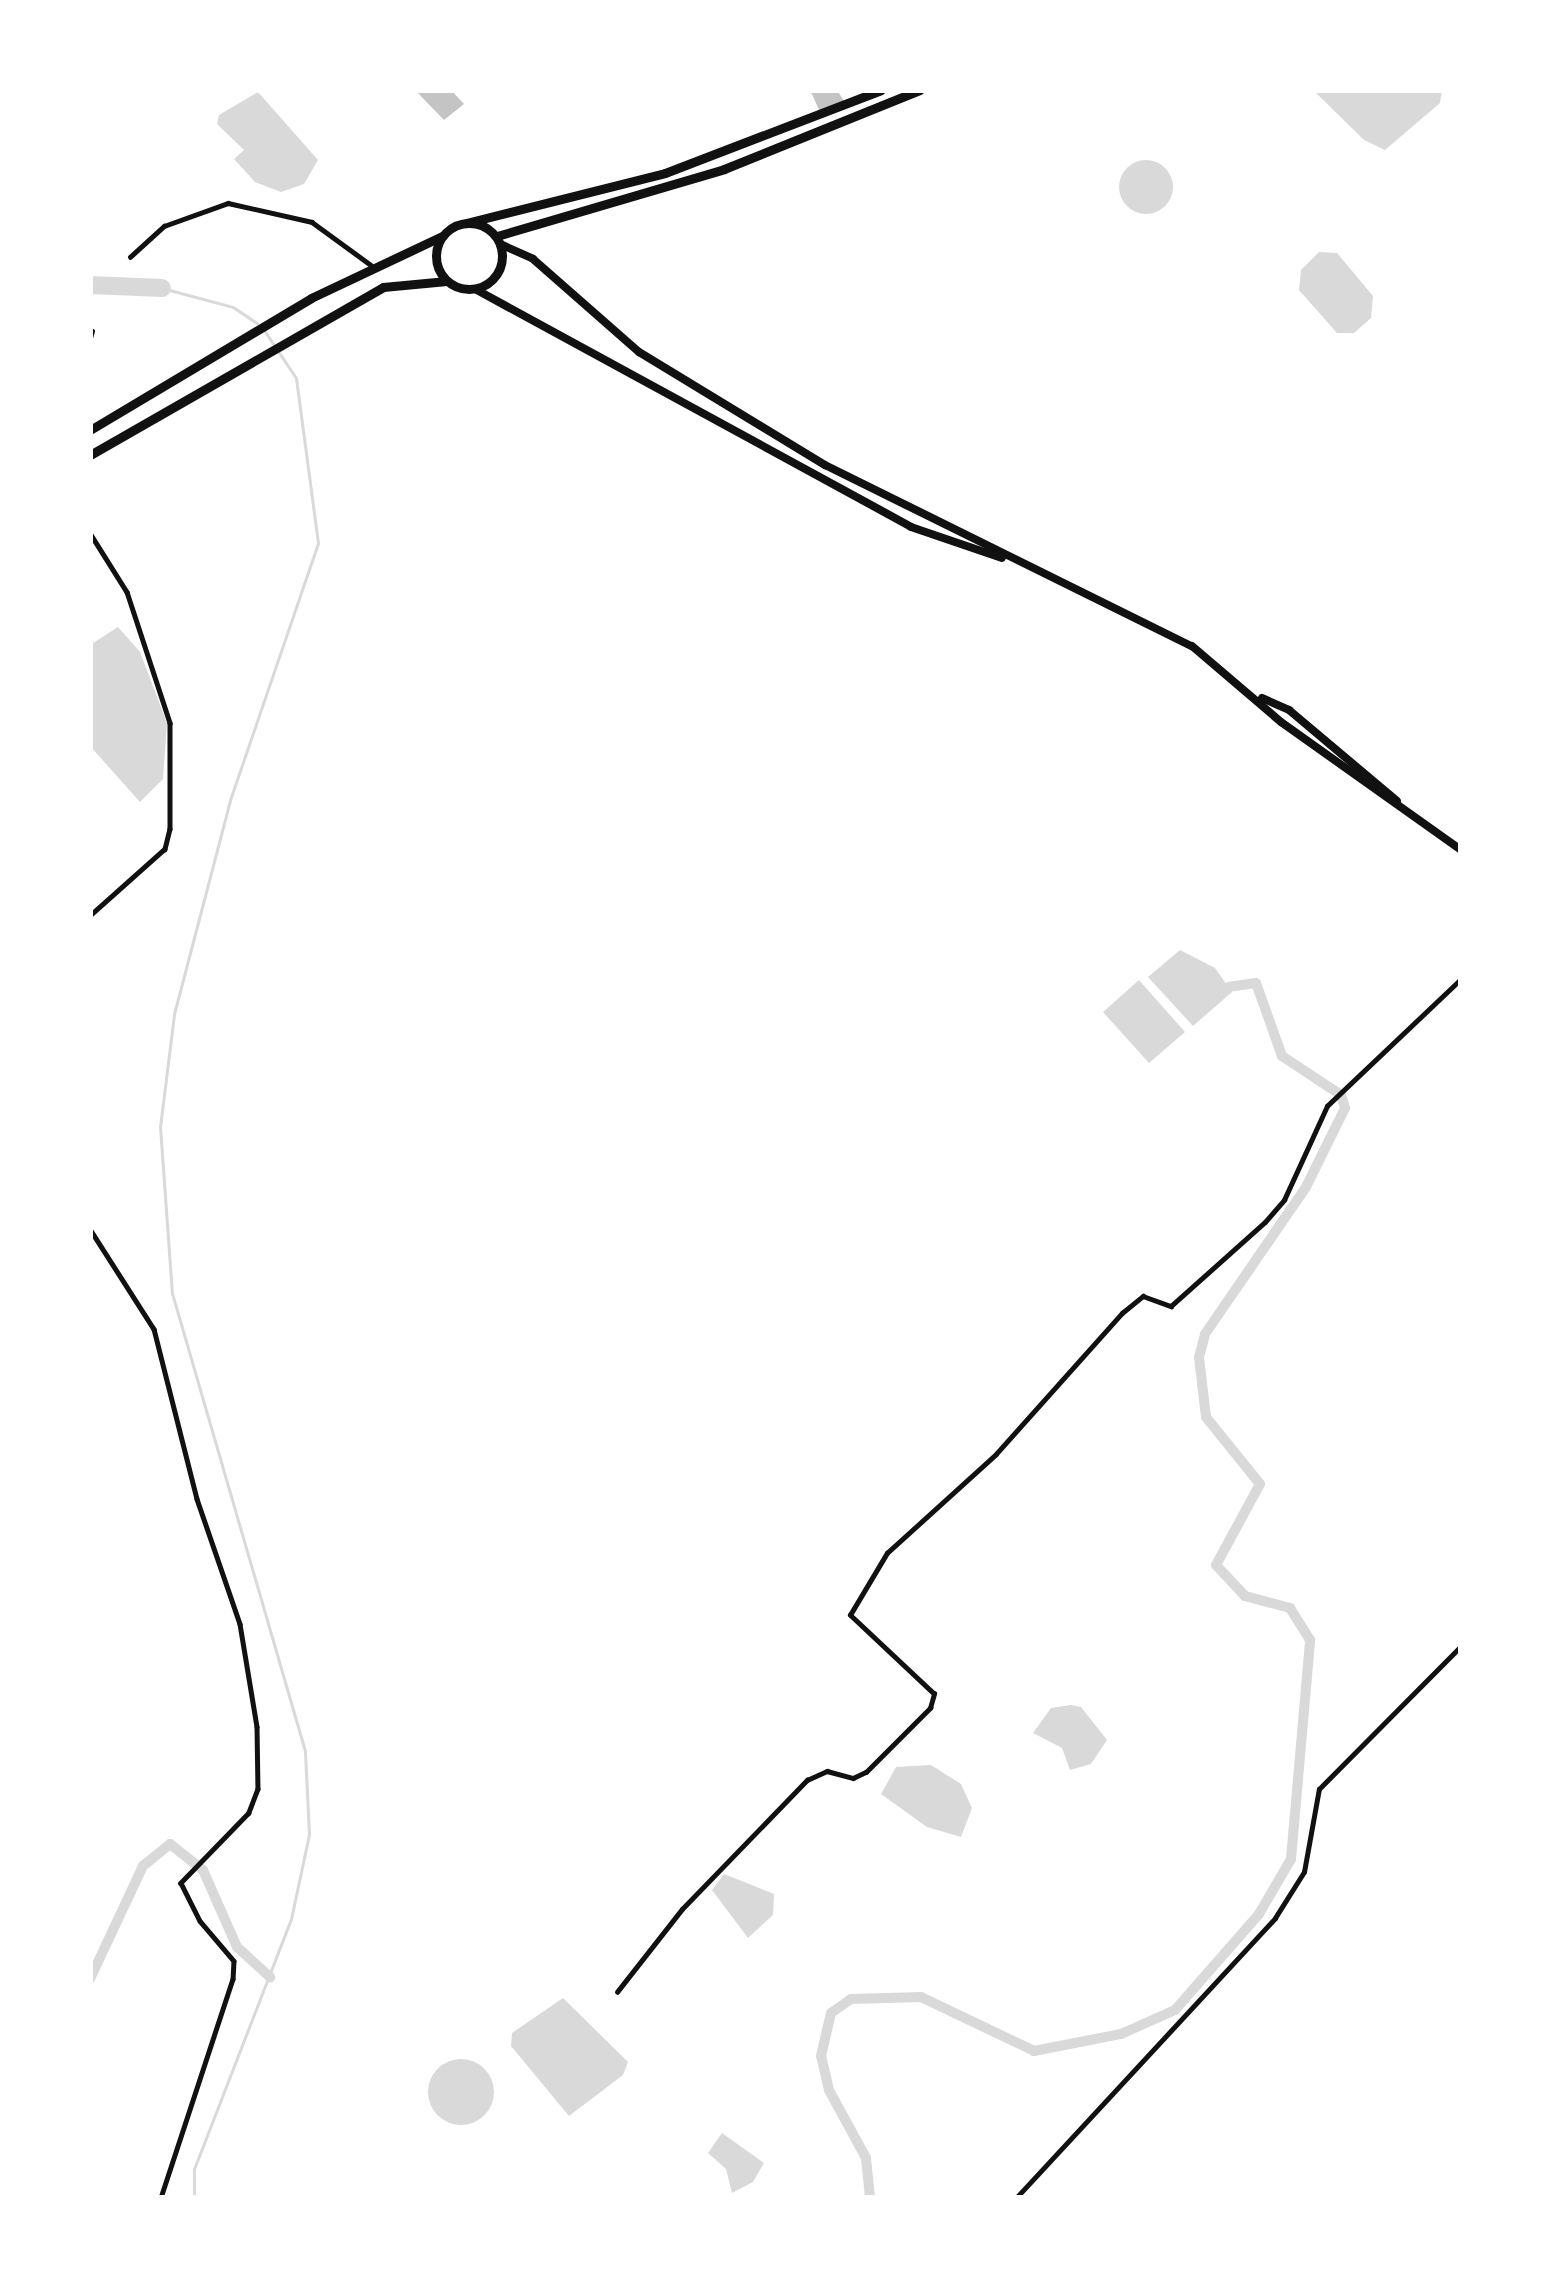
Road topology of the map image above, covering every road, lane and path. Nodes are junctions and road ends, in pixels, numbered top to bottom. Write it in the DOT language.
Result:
graph roads {
  1 [pos="881,90"];
  2 [pos="920,90"];
  3 [pos="466,223"];
  4 [pos="442,236"];
  5 [pos="499,240"];
  6 [pos="130,257"];
  7 [pos="375,268"];
  8 [pos="446,281"];
  9 [pos="475,289"];
  10 [pos="90,430"];
  11 [pos="90,455"];
  12 [pos="90,533"];
  13 [pos="1009,560"];
  14 [pos="1461,850"];
  15 [pos="90,916"];
  16 [pos="1461,980"];
  17 [pos="90,1229"];
  18 [pos="1461,1646"];
  19 [pos="617,1992"];
  20 [pos="161,2198"];
  21 [pos="1016,2198"];
  1 -- 3 [label="highway"];
  2 -- 5 [label="highway"];
  3 -- 4 [label="highway"];
  3 -- 5 [label="highway"];
  4 -- 7 [label="highway"];
  4 -- 8 [label="highway"];
  5 -- 9 [label="highway"];
  5 -- 13 [label="main road"];
  6 -- 7 [label="street"];
  7 -- 10 [label="highway"];
  8 -- 9 [label="highway"];
  8 -- 11 [label="highway"];
  9 -- 13 [label="main road"];
  12 -- 15 [label="street"];
  13 -- 14 [label="main road"];
  16 -- 19 [label="street"];
  17 -- 20 [label="street"];
  18 -- 21 [label="street"];
}
